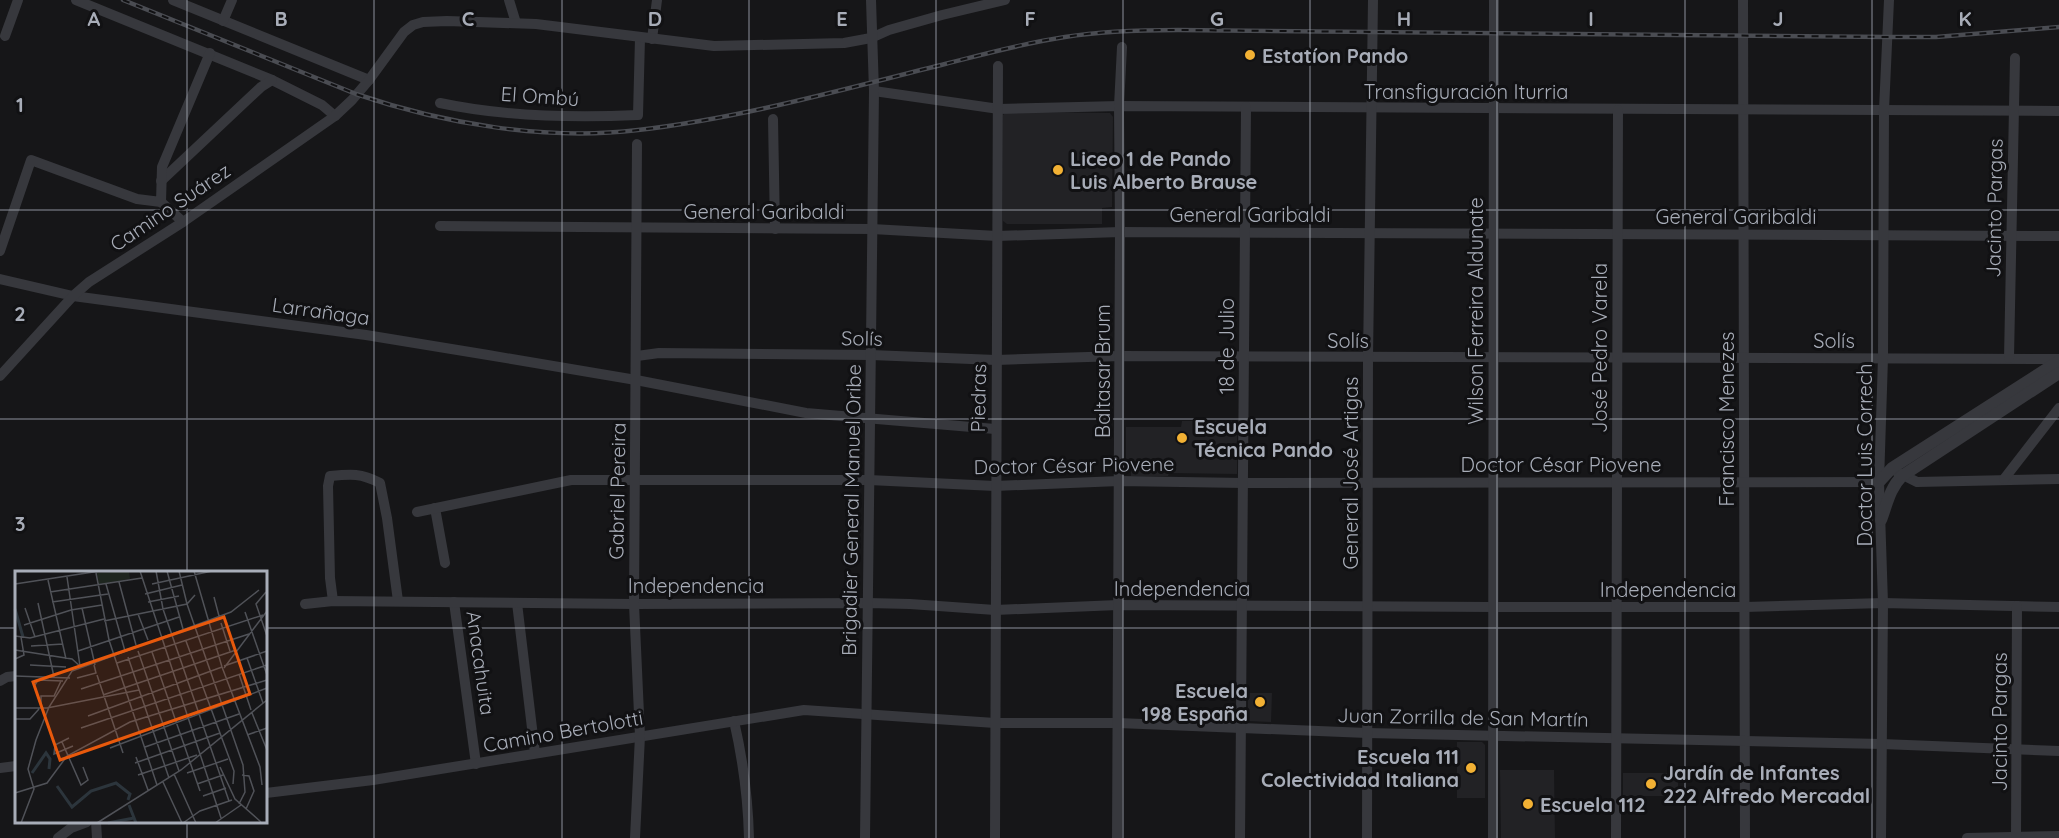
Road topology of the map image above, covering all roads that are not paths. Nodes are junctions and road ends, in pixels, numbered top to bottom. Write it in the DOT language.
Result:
graph roads {
  1 [pos="18,0"];
  2 [pos="76,0"];
  3 [pos="173,0"];
  4 [pos="232,0"];
  5 [pos="657,0"];
  6 [pos="871,0"];
  7 [pos="1005,0"];
  8 [pos="1373,0"];
  9 [pos="1494,0"];
  10 [pos="1743,0"];
  11 [pos="1889,0"];
  12 [pos="510,1"];
  13 [pos="989,2"];
  14 [pos="223,21"];
  15 [pos="516,23"];
  16 [pos="5,36"];
  17 [pos="640,38"];
  18 [pos="872,38"];
  19 [pos="652,39"];
  20 [pos="1122,47"];
  21 [pos="210,53"];
  22 [pos="2015,58"];
  23 [pos="998,66"];
  24 [pos="272,80"];
  25 [pos="369,80"];
  26 [pos="874,91"];
  27 [pos="440,103"];
  28 [pos="1119,106"];
  29 [pos="1246,107"];
  30 [pos="999,109"];
  31 [pos="1371,109"];
  32 [pos="1494,109"];
  33 [pos="1617,110"];
  34 [pos="1743,110"];
  35 [pos="1884,110"];
  36 [pos="2015,111"];
  37 [pos="2059,111"];
  38 [pos="335,116"];
  39 [pos="773,119"];
  40 [pos="638,144"];
  41 [pos="161,181"];
  42 [pos="161,202"];
  43 [pos="183,222"];
  44 [pos="441,226"];
  45 [pos="638,228"];
  46 [pos="776,229"];
  47 [pos="872,229"];
  48 [pos="1120,232"];
  49 [pos="1245,232"];
  50 [pos="1370,232"];
  51 [pos="1493,233"];
  52 [pos="1617,234"];
  53 [pos="1883,234"];
  54 [pos="1743,235"];
  55 [pos="997,236"];
  56 [pos="2011,236"];
  57 [pos="2059,236"];
  58 [pos="0,251"];
  59 [pos="0,279"];
  60 [pos="73,296"];
  61 [pos="871,355"];
  62 [pos="637,356"];
  63 [pos="1120,356"];
  64 [pos="1244,357"];
  65 [pos="1493,357"];
  66 [pos="1368,358"];
  67 [pos="1618,358"];
  68 [pos="1743,358"];
  69 [pos="1882,358"];
  70 [pos="2009,358"];
  71 [pos="996,360"];
  72 [pos="2059,360"];
  73 [pos="2059,373"];
  74 [pos="0,376"];
  75 [pos="636,380"];
  76 [pos="2059,408"];
  77 [pos="870,418"];
  78 [pos="995,429"];
  79 [pos="1897,472"];
  80 [pos="2004,479"];
  81 [pos="2059,479"];
  82 [pos="636,480"];
  83 [pos="869,480"];
  84 [pos="1119,481"];
  85 [pos="1744,481"];
  86 [pos="1492,482"];
  87 [pos="1617,482"];
  88 [pos="1879,482"];
  89 [pos="1244,483"];
  90 [pos="1368,483"];
  91 [pos="995,486"];
  92 [pos="1890,493"];
  93 [pos="435,508"];
  94 [pos="417,512"];
  95 [pos="1881,520"];
  96 [pos="445,563"];
  97 [pos="333,601"];
  98 [pos="398,601"];
  99 [pos="454,602"];
  100 [pos="517,603"];
  101 [pos="868,603"];
  102 [pos="1883,603"];
  103 [pos="305,604"];
  104 [pos="634,604"];
  105 [pos="1118,605"];
  106 [pos="1242,606"];
  107 [pos="2017,606"];
  108 [pos="1367,607"];
  109 [pos="1617,607"];
  110 [pos="1745,607"];
  111 [pos="2059,607"];
  112 [pos="1492,608"];
  113 [pos="995,610"];
  114 [pos="15,676"];
  115 [pos="0,681"];
  116 [pos="866,713"];
  117 [pos="734,721"];
  118 [pos="995,723"];
  119 [pos="1118,723"];
  120 [pos="1241,729"];
  121 [pos="1367,733"];
  122 [pos="640,736"];
  123 [pos="1492,736"];
  124 [pos="1616,738"];
  125 [pos="1745,741"];
  126 [pos="1882,744"];
  127 [pos="2017,751"];
  128 [pos="2059,751"];
  129 [pos="535,753"];
  130 [pos="476,764"];
  131 [pos="15,766"];
  132 [pos="0,768"];
  133 [pos="267,793"];
  134 [pos="84,823"];
  135 [pos="96,823"];
  136 [pos="2059,836"];
  137 [pos="2016,837"];
  138 [pos="58,838"];
  139 [pos="97,838"];
  140 [pos="635,838"];
  141 [pos="749,838"];
  142 [pos="865,838"];
  143 [pos="995,838"];
  144 [pos="1117,838"];
  145 [pos="1240,838"];
  146 [pos="1367,838"];
  147 [pos="1493,838"];
  148 [pos="1616,838"];
  149 [pos="1745,838"];
  150 [pos="1881,838"];
  151 [pos="1967,838"];
  1 -- 16 [label="street"];
  2 -- 21 [label="street"];
  3 -- 14 [label="street"];
  4 -- 14 [label="street"];
  5 -- 19 [label="street"];
  6 -- 18 [label="street, Brigadier General Manuel Oribe"];
  7 -- 13 [label="street"];
  8 -- 31 [label="street, General José Artigas"];
  9 -- 32 [label="street, Wilson Ferreira Aldunate"];
  10 -- 34 [label="street, Francisco Menezes"];
  11 -- 35 [label="street, Doctor Luis Correch"];
  12 -- 15 [label="street"];
  13 -- 18 [label="street"];
  14 -- 25 [label="street"];
  15 -- 17 [label="street"];
  15 -- 25 [label="street, Camino Suárez"];
  17 -- 19 [label="street"];
  17 -- 27 [label="street, El Ombú"];
  18 -- 19 [label="street"];
  18 -- 26 [label="street, Brigadier General Manuel Oribe"];
  20 -- 28 [label="street, Baltasar Brum"];
  21 -- 24 [label="street"];
  21 -- 41 [label="street"];
  22 -- 36 [label="street, Jacinto Pargas"];
  23 -- 30 [label="street, Piedras"];
  24 -- 38 [label="street"];
  24 -- 41 [label="street"];
  25 -- 38 [label="street, Camino Suárez"];
  26 -- 30 [label="street, Transfiguración Iturria"];
  26 -- 47 [label="street, Brigadier General Manuel Oribe"];
  28 -- 29 [label="street, Transfiguración Iturria"];
  28 -- 30 [label="street, Transfiguración Iturria"];
  28 -- 48 [label="street, Baltasar Brum"];
  29 -- 31 [label="street, Transfiguración Iturria"];
  29 -- 49 [label="street, 18 de Julio"];
  30 -- 55 [label="street, Piedras"];
  31 -- 32 [label="street, Transfiguración Iturria"];
  31 -- 50 [label="street, General José Artigas"];
  32 -- 33 [label="street, Transfiguración Iturria"];
  32 -- 51 [label="street, Wilson Ferreira Aldunate"];
  33 -- 34 [label="street, Transfiguración Iturria"];
  33 -- 52 [label="street, José Pedro Varela"];
  34 -- 35 [label="street, Transfiguración Iturria"];
  34 -- 54 [label="street, Francisco Menezes"];
  35 -- 36 [label="street, Transfiguración Iturria"];
  35 -- 53 [label="street, Doctor Luis Correch"];
  36 -- 37 [label="street, Transfiguración Iturria"];
  36 -- 56 [label="street, Jacinto Pargas"];
  38 -- 43 [label="street, Camino Suárez"];
  39 -- 46 [label="street"];
  40 -- 45 [label="street, Gabriel Pereira"];
  41 -- 42 [label="street"];
  42 -- 43 [label="street"];
  42 -- 58 [label="street"];
  43 -- 60 [label="street, Camino Suárez"];
  44 -- 45 [label="street, General Garibaldi"];
  45 -- 46 [label="street, General Garibaldi"];
  45 -- 62 [label="street, Gabriel Pereira"];
  46 -- 47 [label="street, General Garibaldi"];
  47 -- 55 [label="street, General Garibaldi"];
  47 -- 61 [label="street, Brigadier General Manuel Oribe"];
  48 -- 49 [label="street, General Garibaldi"];
  48 -- 55 [label="street, General Garibaldi"];
  48 -- 63 [label="street, Baltasar Brum"];
  49 -- 50 [label="street, General Garibaldi"];
  49 -- 64 [label="street, 18 de Julio"];
  50 -- 51 [label="street, General Garibaldi"];
  50 -- 66 [label="street, General José Artigas"];
  51 -- 52 [label="street, General Garibaldi"];
  51 -- 65 [label="street, Wilson Ferreira Aldunate"];
  52 -- 54 [label="street, General Garibaldi"];
  52 -- 67 [label="street, José Pedro Varela"];
  53 -- 54 [label="street, General Garibaldi"];
  53 -- 56 [label="street, General Garibaldi"];
  53 -- 69 [label="street, Doctor Luis Correch"];
  54 -- 68 [label="street, Francisco Menezes"];
  55 -- 71 [label="street, Piedras"];
  56 -- 57 [label="street, General Garibaldi"];
  56 -- 70 [label="street, Jacinto Pargas"];
  59 -- 60 [label="street, Larrañaga"];
  60 -- 74 [label="street, Camino Suárez"];
  60 -- 75 [label="street, Larrañaga"];
  61 -- 62 [label="street, Solís"];
  61 -- 71 [label="street, Solís"];
  61 -- 77 [label="street, Brigadier General Manuel Oribe"];
  62 -- 75 [label="street, Gabriel Pereira"];
  63 -- 64 [label="street, Solís"];
  63 -- 71 [label="street, Solís"];
  63 -- 84 [label="street, Baltasar Brum"];
  64 -- 66 [label="street, Solís"];
  64 -- 89 [label="street, 18 de Julio"];
  65 -- 66 [label="street, Solís"];
  65 -- 67 [label="street, Solís"];
  65 -- 86 [label="street, Wilson Ferreira Aldunate"];
  66 -- 90 [label="street, General José Artigas"];
  67 -- 68 [label="street, Solís"];
  67 -- 87 [label="street, José Pedro Varela"];
  68 -- 69 [label="street, Solís"];
  68 -- 85 [label="street, Francisco Menezes"];
  69 -- 70 [label="street, Solís"];
  69 -- 88 [label="street, Doctor Luis Correch"];
  70 -- 72 [label="street, Solís"];
  71 -- 78 [label="street, Piedras"];
  72 -- 79 [label="street"];
  73 -- 79 [label="street"];
  75 -- 77 [label="street, Larrañaga"];
  75 -- 82 [label="street, Gabriel Pereira"];
  76 -- 80 [label="street"];
  77 -- 78 [label="street, Larrañaga"];
  77 -- 83 [label="street, Brigadier General Manuel Oribe"];
  78 -- 91 [label="street, Piedras"];
  79 -- 80 [label="street"];
  79 -- 88 [label="street"];
  79 -- 92 [label="street"];
  80 -- 81 [label="street"];
  82 -- 83 [label="street, Doctor César Piovene"];
  82 -- 93 [label="street, Doctor César Piovene"];
  82 -- 104 [label="street, Gabriel Pereira"];
  83 -- 91 [label="street, Doctor César Piovene"];
  83 -- 101 [label="street, Brigadier General Manuel Oribe"];
  84 -- 89 [label="street, Doctor César Piovene"];
  84 -- 91 [label="street, Doctor César Piovene"];
  84 -- 105 [label="street, Baltasar Brum"];
  85 -- 87 [label="street, Doctor César Piovene"];
  85 -- 88 [label="street, Doctor César Piovene"];
  85 -- 110 [label="street, Francisco Menezes"];
  86 -- 87 [label="street, Doctor César Piovene"];
  86 -- 90 [label="street, Doctor César Piovene"];
  86 -- 112 [label="street, Wilson Ferreira Aldunate"];
  87 -- 109 [label="street, José Pedro Varela"];
  88 -- 92 [label="street"];
  88 -- 95 [label="street, Doctor Luis Correch"];
  89 -- 90 [label="street, Doctor César Piovene"];
  89 -- 106 [label="street, 18 de Julio"];
  90 -- 108 [label="street, General José Artigas"];
  91 -- 113 [label="street, Piedras"];
  92 -- 95 [label="street"];
  93 -- 94 [label="street, Doctor César Piovene"];
  93 -- 96 [label="street"];
  95 -- 102 [label="street, Doctor Luis Correch"];
  97 -- 98 [label="street, Independencia"];
  97 -- 98 [label="street"];
  97 -- 103 [label="street, Independencia"];
  98 -- 99 [label="street, Independencia"];
  99 -- 100 [label="street, Independencia"];
  99 -- 130 [label="street, Anacahuita"];
  100 -- 104 [label="street, Independencia"];
  100 -- 129 [label="street"];
  101 -- 104 [label="street, Independencia"];
  101 -- 113 [label="street, Independencia"];
  101 -- 116 [label="street, Brigadier General Manuel Oribe"];
  102 -- 107 [label="street, Independencia"];
  102 -- 110 [label="street, Independencia"];
  102 -- 126 [label="street, Doctor Luis Correch"];
  104 -- 122 [label="street, Gabriel Pereira"];
  105 -- 106 [label="street, Independencia"];
  105 -- 113 [label="street, Independencia"];
  105 -- 119 [label="street, Baltasar Brum"];
  106 -- 108 [label="street, Independencia"];
  106 -- 120 [label="street, 18 de Julio"];
  107 -- 111 [label="street, Independencia"];
  107 -- 127 [label="street, Jacinto Pargas"];
  108 -- 112 [label="street, Independencia"];
  108 -- 121 [label="street, General José Artigas"];
  109 -- 110 [label="street, Independencia"];
  109 -- 112 [label="street, Independencia"];
  109 -- 124 [label="street, José Pedro Varela"];
  110 -- 125 [label="street, Francisco Menezes"];
  112 -- 123 [label="street, Wilson Ferreira Aldunate"];
  113 -- 118 [label="street, Piedras"];
  114 -- 115 [label="street"];
  116 -- 117 [label="street, Camino Bertolotti"];
  116 -- 118 [label="street, Juan Zorrilla de San Martín"];
  116 -- 142 [label="street, Brigadier General Manuel Oribe"];
  117 -- 122 [label="street, Camino Bertolotti"];
  117 -- 141 [label="street"];
  118 -- 119 [label="street, Juan Zorrilla de San Martín"];
  118 -- 143 [label="street, Piedras"];
  119 -- 120 [label="street, Juan Zorrilla de San Martín"];
  119 -- 144 [label="street, Baltasar Brum"];
  120 -- 121 [label="street, Juan Zorrilla de San Martín"];
  120 -- 145 [label="street, 18 de Julio"];
  121 -- 123 [label="street, Juan Zorrilla de San Martín"];
  121 -- 146 [label="street, General José Artigas"];
  122 -- 129 [label="street, Camino Bertolotti"];
  122 -- 140 [label="street, Gabriel Pereira"];
  123 -- 124 [label="street, Juan Zorrilla de San Martín"];
  123 -- 147 [label="street, Wilson Ferreira Aldunate"];
  124 -- 125 [label="street, Juan Zorrilla de San Martín"];
  124 -- 148 [label="street, José Pedro Varela"];
  125 -- 126 [label="street, Juan Zorrilla de San Martín"];
  125 -- 149 [label="street, Francisco Menezes"];
  126 -- 127 [label="street, Juan Zorrilla de San Martín"];
  126 -- 150 [label="street, Doctor Luis Correch"];
  127 -- 128 [label="street, Juan Zorrilla de San Martín"];
  127 -- 137 [label="street, Jacinto Pargas"];
  129 -- 130 [label="street, Camino Bertolotti"];
  130 -- 133 [label="street, Camino Bertolotti"];
  131 -- 132 [label="street"];
  134 -- 138 [label="street"];
  135 -- 139 [label="street"];
  136 -- 137 [label="street"];
  137 -- 151 [label="street"];
}
